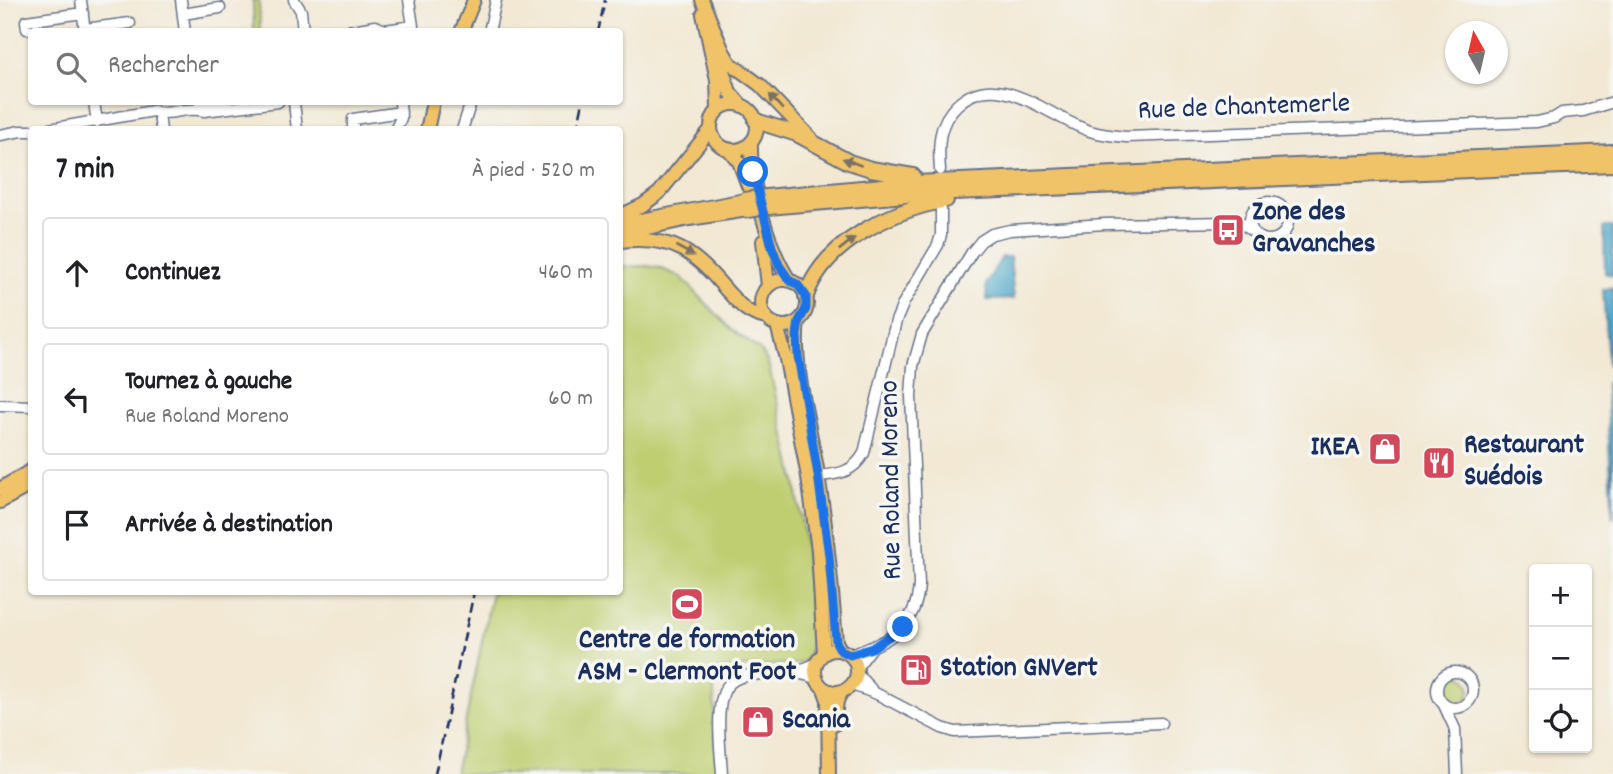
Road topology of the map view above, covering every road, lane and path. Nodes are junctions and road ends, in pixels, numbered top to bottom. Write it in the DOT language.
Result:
graph roads {
  1 [pos="81,0"];
  2 [pos="181,0"];
  3 [pos="294,0"];
  4 [pos="410,0"];
  5 [pos="474,0"];
  6 [pos="496,0"];
  7 [pos="702,0"];
  8 [pos="220,8"];
  9 [pos="83,13"];
  10 [pos="183,13"];
  11 [pos="130,23"];
  12 [pos="85,28"];
  13 [pos="98,28"];
  14 [pos="185,28"];
  15 [pos="303,28"];
  16 [pos="399,28"];
  17 [pos="463,28"];
  18 [pos="490,28"];
  19 [pos="27,29"];
  20 [pos="1613,102"];
  21 [pos="94,105"];
  22 [pos="196,105"];
  23 [pos="253,105"];
  24 [pos="294,105"];
  25 [pos="432,105"];
  26 [pos="470,105"];
  27 [pos="742,106"];
  28 [pos="401,107"];
  29 [pos="718,110"];
  30 [pos="159,114"];
  31 [pos="756,121"];
  32 [pos="97,122"];
  33 [pos="70,126"];
  34 [pos="160,126"];
  35 [pos="297,126"];
  36 [pos="353,126"];
  37 [pos="398,126"];
  38 [pos="428,126"];
  39 [pos="463,126"];
  40 [pos="711,129"];
  41 [pos="28,132"];
  42 [pos="28,133"];
  43 [pos="0,135"];
  44 [pos="0,141"];
  45 [pos="751,143"];
  46 [pos="729,150"];
  47 [pos="824,150"];
  48 [pos="1613,152"];
  49 [pos="1613,164"];
  50 [pos="940,170"];
  51 [pos="967,180"];
  52 [pos="1048,187"];
  53 [pos="767,202"];
  54 [pos="747,205"];
  55 [pos="941,210"];
  56 [pos="1252,212"];
  57 [pos="623,215"];
  58 [pos="1205,221"];
  59 [pos="623,223"];
  60 [pos="1252,231"];
  61 [pos="623,233"];
  62 [pos="623,241"];
  63 [pos="790,281"];
  64 [pos="768,286"];
  65 [pos="806,296"];
  66 [pos="771,321"];
  67 [pos="799,321"];
  68 [pos="0,405"];
  69 [pos="28,406"];
  70 [pos="28,472"];
  71 [pos="818,475"];
  72 [pos="28,486"];
  73 [pos="0,489"];
  74 [pos="0,502"];
  75 [pos="821,659"];
  76 [pos="850,670"];
  77 [pos="789,672"];
  78 [pos="820,683"];
  79 [pos="1441,702"];
  80 [pos="1463,706"];
  81 [pos="1161,723"];
  82 [pos="1455,729"];
  83 [pos="722,774"];
  84 [pos="829,774"];
  85 [pos="836,774"];
  86 [pos="1457,774"];
  1 -- 9 [label="street"];
  2 -- 10 [label="street"];
  3 -- 15 [label="street"];
  4 -- 16 [label="street"];
  5 -- 17 [label="main road"];
  6 -- 18 [label="street"];
  7 -- 27 [label="main road"];
  7 -- 29 [label="main road"];
  47 -- 7 [label="main road, one-way"];
  8 -- 10 [label="street"];
  9 -- 12 [label="street"];
  9 -- 19 [label="street"];
  10 -- 14 [label="street"];
  11 -- 13 [label="street"];
  20 -- 50 [label="street, Rue de Chantemerle"];
  21 -- 32 [label="street"];
  22 -- 23 [label="street"];
  22 -- 30 [label="street"];
  24 -- 35 [label="street"];
  25 -- 38 [label="main road"];
  26 -- 39 [label="street"];
  27 -- 29 [label="main road"];
  27 -- 31 [label="main road"];
  28 -- 36 [label="street"];
  28 -- 37 [label="street"];
  29 -- 40 [label="main road"];
  30 -- 32 [label="street"];
  30 -- 34 [label="street"];
  31 -- 45 [label="main road"];
  31 -- 47 [label="highway"];
  32 -- 33 [label="street"];
  40 -- 46 [label="main road"];
  40 -- 57 [label="main road"];
  41 -- 43 [label="street"];
  42 -- 44 [label="street"];
  45 -- 46 [label="main road"];
  45 -- 63 [label="main road"];
  46 -- 64 [label="main road"];
  51 -- 47 [label="highway, one-way"];
  48 -- 51 [label="highway"];
  49 -- 52 [label="highway"];
  51 -- 53 [label="highway"];
  52 -- 53 [label="highway"];
  65 -- 52 [label="highway, one-way"];
  53 -- 54 [label="highway, bridge"];
  54 -- 59 [label="main road"];
  54 -- 61 [label="main road"];
  55 -- 71 [label="street"];
  56 -- 58 [label="street"];
  56 -- 60 [label="street"];
  56 -- 60 [label="street"];
  58 -- 60 [label="street"];
  58 -- 76 [label="street, Rue Roland Moreno"];
  62 -- 66 [label="main road, one-way"];
  63 -- 64 [label="main road"];
  63 -- 65 [label="main road"];
  64 -- 66 [label="main road"];
  65 -- 67 [label="main road"];
  66 -- 67 [label="main road"];
  66 -- 75 [label="main road"];
  67 -- 71 [label="main road"];
  68 -- 69 [label="street"];
  70 -- 73 [label="main road"];
  71 -- 76 [label="main road"];
  72 -- 74 [label="main road"];
  75 -- 76 [label="main road"];
  75 -- 77 [label="street"];
  75 -- 78 [label="main road"];
  76 -- 78 [label="main road"];
  76 -- 81 [label="street"];
  76 -- 85 [label="main road"];
  77 -- 78 [label="street"];
  77 -- 83 [label="street"];
  78 -- 84 [label="main road"];
  79 -- 80 [label="street"];
  79 -- 80 [label="street"];
  79 -- 82 [label="street"];
  80 -- 82 [label="street"];
  82 -- 86 [label="street"];
}
